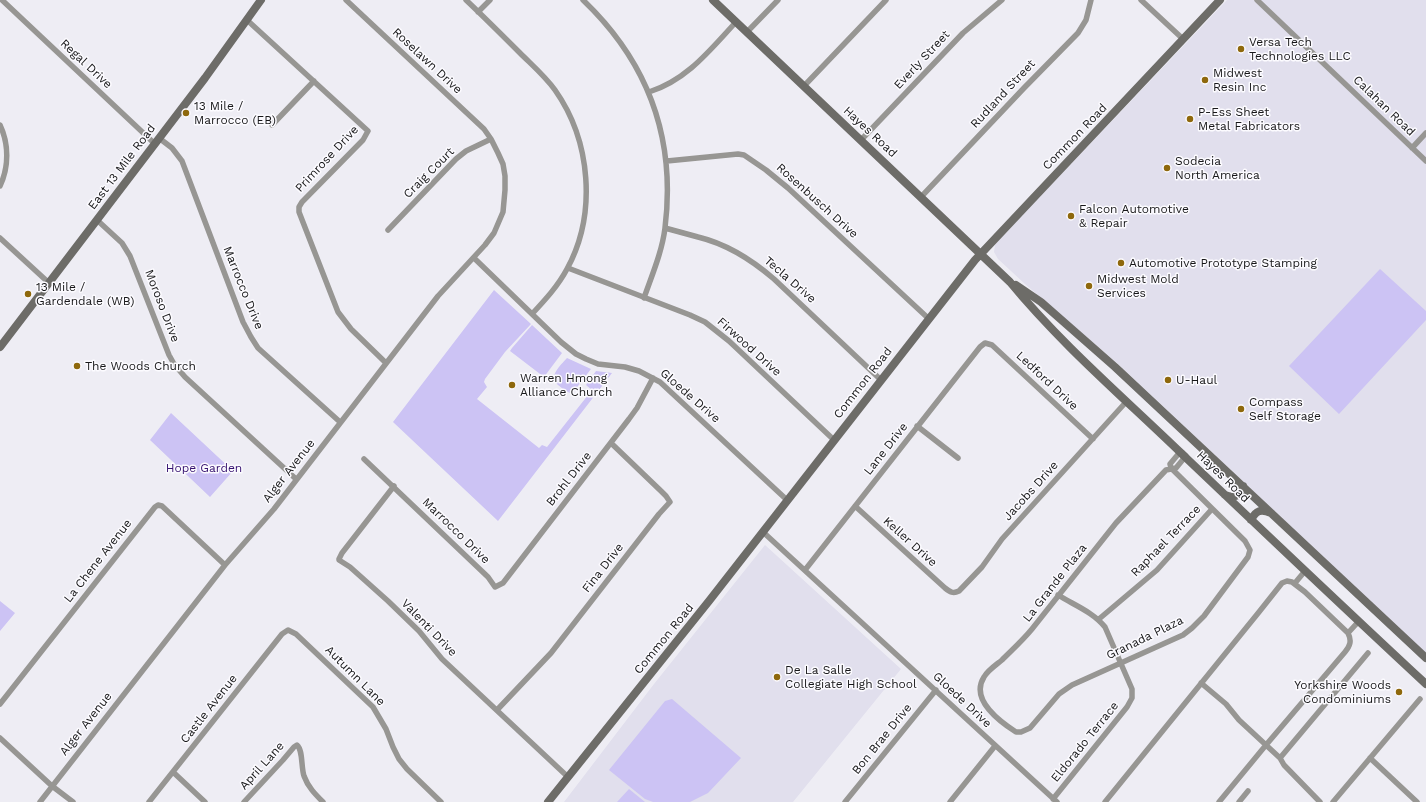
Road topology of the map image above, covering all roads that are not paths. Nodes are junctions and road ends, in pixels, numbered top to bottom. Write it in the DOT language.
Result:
graph roads {
  1 [pos="2,0"];
  2 [pos="261,0"];
  3 [pos="346,0"];
  4 [pos="466,0"];
  5 [pos="490,0"];
  6 [pos="583,0"];
  7 [pos="713,0"];
  8 [pos="778,0"];
  9 [pos="886,0"];
  10 [pos="1002,0"];
  11 [pos="1091,0"];
  12 [pos="1141,0"];
  13 [pos="1220,0"];
  14 [pos="1257,0"];
  15 [pos="478,12"];
  16 [pos="247,20"];
  17 [pos="736,22"];
  18 [pos="747,32"];
  19 [pos="1183,39"];
  20 [pos="314,81"];
  21 [pos="804,86"];
  22 [pos="649,92"];
  23 [pos="0,125"];
  24 [pos="272,125"];
  25 [pos="1426,132"];
  26 [pos="491,139"];
  27 [pos="861,140"];
  28 [pos="157,141"];
  29 [pos="1412,148"];
  30 [pos="667,161"];
  31 [pos="1426,161"];
  32 [pos="0,186"];
  33 [pos="921,197"];
  34 [pos="97,220"];
  35 [pos="665,228"];
  36 [pos="388,230"];
  37 [pos="0,238"];
  38 [pos="980,253"];
  39 [pos="474,258"];
  40 [pos="568,268"];
  41 [pos="1010,282"];
  42 [pos="49,283"];
  43 [pos="644,298"];
  44 [pos="532,314"];
  45 [pos="929,319"];
  46 [pos="1077,334"];
  47 [pos="985,343"];
  48 [pos="1068,345"];
  49 [pos="0,347"];
  50 [pos="386,363"];
  51 [pos="652,378"];
  52 [pos="881,380"];
  53 [pos="1126,402"];
  54 [pos="340,422"];
  55 [pos="917,426"];
  56 [pos="1092,439"];
  57 [pos="834,440"];
  58 [pos="611,443"];
  59 [pos="1183,454"];
  60 [pos="958,458"];
  61 [pos="364,459"];
  62 [pos="1171,468"];
  63 [pos="296,479"];
  64 [pos="394,486"];
  65 [pos="1243,486"];
  66 [pos="1224,495"];
  67 [pos="787,500"];
  68 [pos="855,506"];
  69 [pos="1212,509"];
  70 [pos="1272,513"];
  71 [pos="1251,520"];
  72 [pos="763,532"];
  73 [pos="225,565"];
  74 [pos="805,570"];
  75 [pos="1305,571"];
  76 [pos="1295,583"];
  77 [pos="495,587"];
  78 [pos="952,593"];
  79 [pos="1058,595"];
  80 [pos="1099,619"];
  81 [pos="1359,621"];
  82 [pos="288,630"];
  83 [pos="1348,633"];
  84 [pos="1368,653"];
  85 [pos="1426,658"];
  86 [pos="1121,663"];
  87 [pos="1422,677"];
  88 [pos="1201,683"];
  89 [pos="1426,684"];
  90 [pos="936,690"];
  91 [pos="1420,699"];
  92 [pos="0,704"];
  93 [pos="497,710"];
  94 [pos="996,715"];
  95 [pos="0,738"];
  96 [pos="1266,745"];
  97 [pos="995,746"];
  98 [pos="1280,758"];
  99 [pos="1370,758"];
  100 [pos="173,772"];
  101 [pos="568,777"];
  102 [pos="52,786"];
  103 [pos="1248,791"];
  104 [pos="1055,800"];
  105 [pos="40,802"];
  106 [pos="73,802"];
  107 [pos="149,802"];
  108 [pos="205,802"];
  109 [pos="244,802"];
  110 [pos="323,802"];
  111 [pos="441,802"];
  112 [pos="548,802"];
  113 [pos="845,802"];
  114 [pos="950,802"];
  115 [pos="1105,802"];
  116 [pos="1219,802"];
  117 [pos="1239,802"];
  118 [pos="1320,802"];
  119 [pos="1333,802"];
  120 [pos="1417,802"];
  1 -- 28 [label="street, Regal Drive"];
  2 -- 16 [label="street, East 13 Mile Road"];
  3 -- 26 [label="street, Roselawn Drive"];
  4 -- 15 [label="street"];
  5 -- 15 [label="street"];
  6 -- 22 [label="street"];
  7 -- 17 [label="street, Hayes Road"];
  8 -- 18 [label="street"];
  9 -- 21 [label="street"];
  10 -- 27 [label="street, Everly Street"];
  11 -- 33 [label="street, Rudland Street"];
  12 -- 19 [label="street"];
  13 -- 19 [label="street, Common Road"];
  14 -- 29 [label="street, Calahan Road"];
  15 -- 40 [label="street"];
  16 -- 20 [label="street, Primrose Drive"];
  16 -- 28 [label="street, East 13 Mile Road"];
  17 -- 18 [label="street, Hayes Road"];
  17 -- 22 [label="street"];
  18 -- 21 [label="street, Hayes Road"];
  19 -- 38 [label="street, Common Road"];
  20 -- 24 [label="street"];
  20 -- 50 [label="street, Primrose Drive"];
  21 -- 27 [label="street, Hayes Road"];
  22 -- 30 [label="street"];
  23 -- 32 [label="street"];
  25 -- 29 [label="street"];
  26 -- 36 [label="street, Craig Court"];
  26 -- 39 [label="street, Alger Avenue"];
  27 -- 33 [label="street, Hayes Road"];
  28 -- 34 [label="street, East 13 Mile Road"];
  28 -- 54 [label="street, Marrocco Drive"];
  29 -- 31 [label="street, Calahan Road"];
  30 -- 35 [label="street"];
  30 -- 45 [label="street, Rosenbusch Drive"];
  33 -- 38 [label="street, Hayes Road"];
  34 -- 42 [label="street, East 13 Mile Road"];
  34 -- 63 [label="street, Moroso Drive"];
  35 -- 43 [label="street"];
  35 -- 52 [label="street, Tecla Drive"];
  37 -- 42 [label="street"];
  38 -- 41 [label="street, Hayes Road"];
  38 -- 45 [label="street, Common Road"];
  39 -- 44 [label="street, Gloede Drive"];
  39 -- 50 [label="street, Alger Avenue"];
  40 -- 43 [label="street, Firwood Drive"];
  40 -- 44 [label="street"];
  41 -- 46 [label="street, Hayes Road"];
  41 -- 48 [label="street, Hayes Road"];
  42 -- 49 [label="street, East 13 Mile Road"];
  43 -- 57 [label="street, Firwood Drive"];
  44 -- 51 [label="street, Gloede Drive"];
  45 -- 52 [label="street, Common Road"];
  46 -- 48 [label="street"];
  46 -- 65 [label="street, Hayes Road"];
  47 -- 55 [label="street, Lane Drive"];
  47 -- 56 [label="street, Ledford Drive"];
  48 -- 53 [label="street, Hayes Road"];
  50 -- 54 [label="street, Alger Avenue"];
  51 -- 58 [label="street, Brohl Drive"];
  51 -- 67 [label="street, Gloede Drive"];
  52 -- 57 [label="street, Common Road"];
  53 -- 56 [label="street, Jacobs Drive"];
  53 -- 59 [label="street, Hayes Road"];
  54 -- 63 [label="street, Alger Avenue"];
  55 -- 60 [label="street"];
  55 -- 68 [label="street, Lane Drive"];
  56 -- 78 [label="street, Jacobs Drive"];
  57 -- 67 [label="street, Common Road"];
  58 -- 77 [label="street, Brohl Drive"];
  58 -- 93 [label="street, Fina Drive"];
  59 -- 62 [label="street, La Grande Plaza"];
  59 -- 66 [label="street, Hayes Road"];
  61 -- 64 [label="street, Marrocco Drive"];
  62 -- 69 [label="street, Granada Plaza"];
  62 -- 79 [label="street, La Grande Plaza"];
  63 -- 73 [label="street, Alger Avenue"];
  64 -- 77 [label="street, Marrocco Drive"];
  64 -- 93 [label="street, Valenti Drive"];
  65 -- 66 [label="street"];
  65 -- 70 [label="street, Hayes Road"];
  66 -- 71 [label="street, Hayes Road"];
  67 -- 72 [label="street, Common Road"];
  68 -- 74 [label="street, Lane Drive"];
  68 -- 78 [label="street, Keller Drive"];
  69 -- 80 [label="street, Raphael Terrace"];
  69 -- 86 [label="street, Granada Plaza"];
  70 -- 71 [label="street"];
  70 -- 85 [label="street, Hayes Road"];
  71 -- 75 [label="street, Hayes Road"];
  72 -- 74 [label="street, Gloede Drive"];
  72 -- 101 [label="street, Common Road"];
  73 -- 92 [label="street, La Chene Avenue"];
  73 -- 102 [label="street, Alger Avenue"];
  74 -- 90 [label="street, Gloede Drive"];
  75 -- 76 [label="street"];
  75 -- 81 [label="street, Hayes Road"];
  76 -- 83 [label="street"];
  76 -- 88 [label="street"];
  79 -- 80 [label="street"];
  79 -- 94 [label="street, La Grande Plaza"];
  80 -- 86 [label="street"];
  81 -- 83 [label="street"];
  81 -- 87 [label="street, Hayes Road"];
  82 -- 100 [label="street, Castle Avenue"];
  82 -- 111 [label="street, Autumn Lane"];
  83 -- 96 [label="street"];
  84 -- 98 [label="street"];
  86 -- 94 [label="street, Granada Plaza"];
  86 -- 104 [label="street, Eldorado Terrace"];
  87 -- 89 [label="street, Hayes Road"];
  88 -- 96 [label="street"];
  88 -- 115 [label="street"];
  90 -- 97 [label="street, Gloede Drive"];
  90 -- 113 [label="street, Bon Brae Drive"];
  91 -- 99 [label="street"];
  93 -- 101 [label="street, Valenti Drive"];
  95 -- 102 [label="street"];
  96 -- 98 [label="street"];
  96 -- 116 [label="street"];
  97 -- 104 [label="street, Gloede Drive"];
  97 -- 114 [label="street"];
  98 -- 118 [label="street"];
  99 -- 119 [label="street"];
  99 -- 120 [label="street"];
  100 -- 107 [label="street, Castle Avenue"];
  100 -- 108 [label="street"];
  101 -- 112 [label="street, Common Road"];
  102 -- 105 [label="street, Alger Avenue"];
  102 -- 106 [label="street"];
  103 -- 117 [label="street"];
  109 -- 110 [label="street, April Lane"];
}
